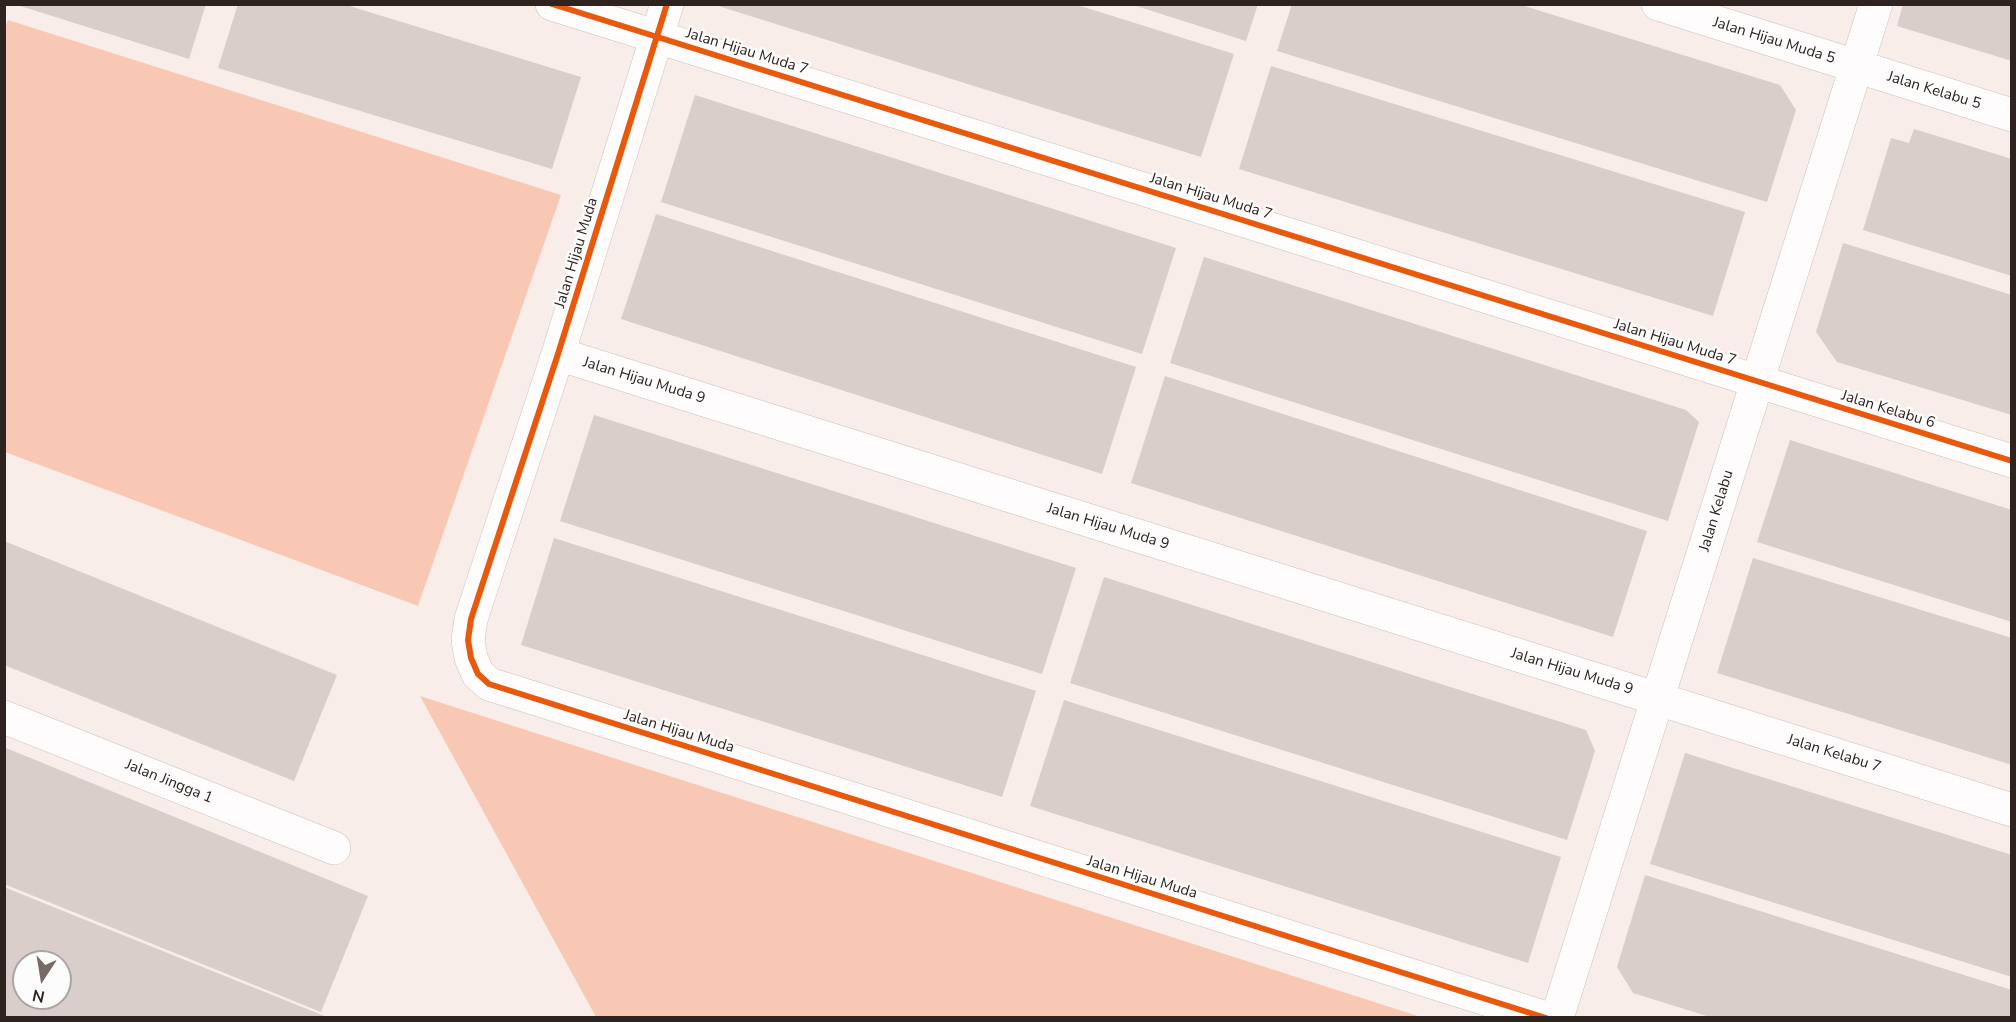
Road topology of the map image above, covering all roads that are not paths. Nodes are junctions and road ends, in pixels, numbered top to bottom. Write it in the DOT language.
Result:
graph roads {
  1 [pos="552,4"];
  2 [pos="667,4"];
  3 [pos="1658,4"];
  4 [pos="1876,4"];
  5 [pos="657,36"];
  6 [pos="1857,67"];
  7 [pos="2012,116"];
  8 [pos="558,354"];
  9 [pos="1757,382"];
  10 [pos="2012,461"];
  11 [pos="1658,699"];
  12 [pos="4,717"];
  13 [pos="2012,810"];
  14 [pos="334,848"];
  15 [pos="1546,1017"];
  16 [pos="1557,1017"];
  1 -- 5 [label="street, Jalan Hijau Muda 7"];
  2 -- 5 [label="street, Jalan Hijau Muda"];
  3 -- 6 [label="street, Jalan Hijau Muda 5"];
  4 -- 6 [label="street, Jalan Kelabu"];
  5 -- 8 [label="street, Jalan Hijau Muda"];
  5 -- 9 [label="street, Jalan Hijau Muda 7"];
  6 -- 7 [label="street, Jalan Kelabu 5"];
  6 -- 9 [label="street, Jalan Kelabu"];
  8 -- 11 [label="street, Jalan Hijau Muda 9"];
  8 -- 15 [label="street, Jalan Hijau Muda"];
  9 -- 10 [label="street, Jalan Kelabu 6"];
  9 -- 11 [label="street, Jalan Kelabu"];
  11 -- 13 [label="street, Jalan Kelabu 7"];
  11 -- 16 [label="street, Jalan Kelabu"];
  12 -- 14 [label="street, Jalan Jingga 1"];
}
